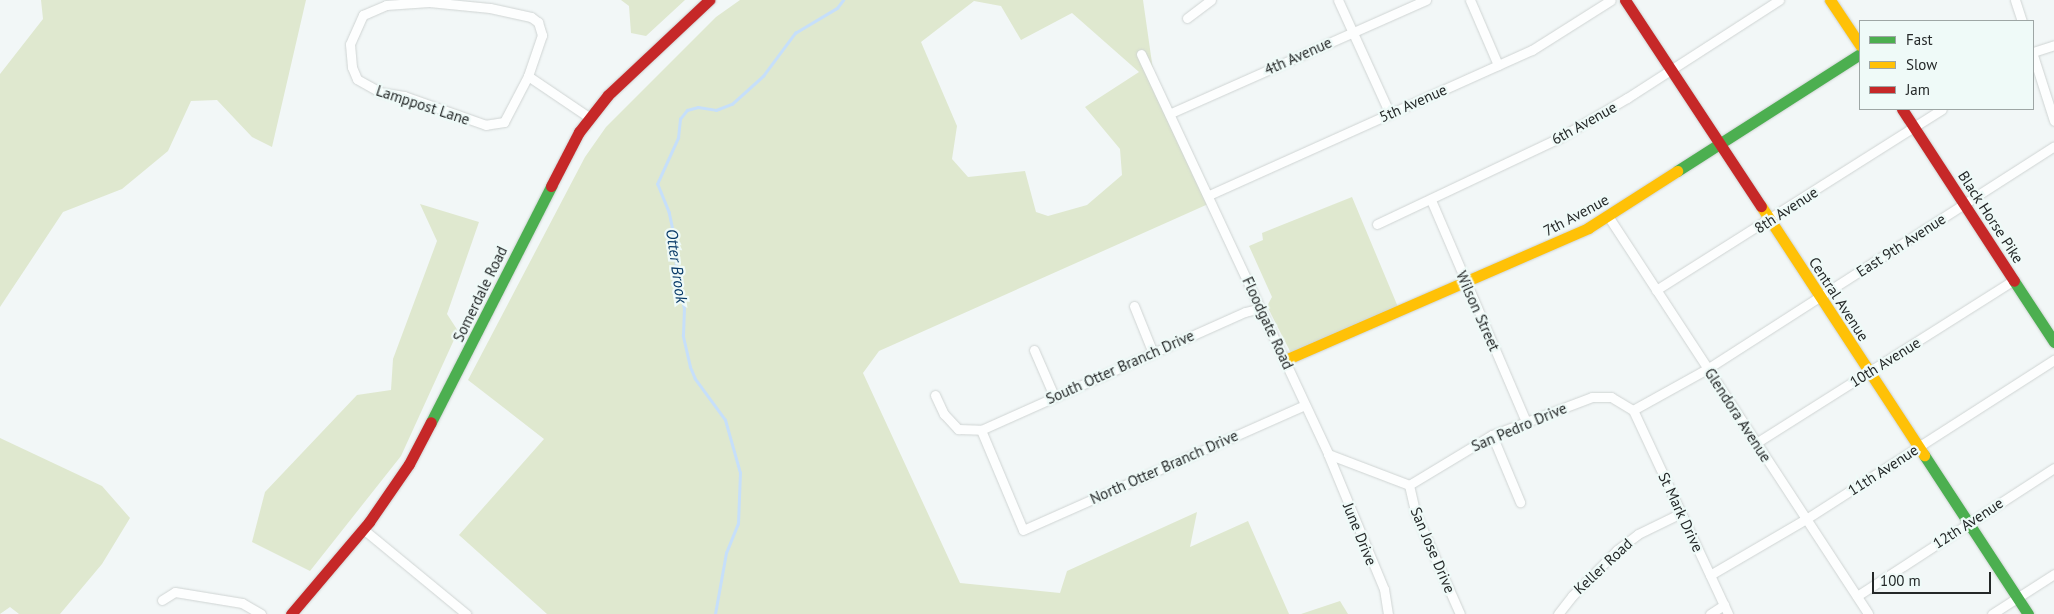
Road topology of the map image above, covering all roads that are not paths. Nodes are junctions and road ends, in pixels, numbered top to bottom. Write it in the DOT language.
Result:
graph roads {
  1 [pos="709,0"];
  2 [pos="1212,0"];
  3 [pos="1338,0"];
  4 [pos="1426,0"];
  5 [pos="1470,0"];
  6 [pos="1611,0"];
  7 [pos="1625,0"];
  8 [pos="1778,0"];
  9 [pos="1830,0"];
  10 [pos="2015,0"];
  11 [pos="1187,18"];
  12 [pos="2022,20"];
  13 [pos="1353,32"];
  14 [pos="1859,44"];
  15 [pos="2054,45"];
  16 [pos="2034,53"];
  17 [pos="1141,54"];
  18 [pos="1859,55"];
  19 [pos="2034,56"];
  20 [pos="1498,64"];
  21 [pos="1671,71"];
  22 [pos="528,76"];
  23 [pos="1903,110"];
  24 [pos="1941,110"];
  25 [pos="1171,113"];
  26 [pos="1390,114"];
  27 [pos="590,118"];
  28 [pos="2054,122"];
  29 [pos="1915,128"];
  30 [pos="1720,145"];
  31 [pos="2054,146"];
  32 [pos="1209,195"];
  33 [pos="1431,200"];
  34 [pos="1964,204"];
  35 [pos="1608,216"];
  36 [pos="1770,220"];
  37 [pos="1376,224"];
  38 [pos="2014,280"];
  39 [pos="1464,282"];
  40 [pos="1656,290"];
  41 [pos="1820,297"];
  42 [pos="1134,306"];
  43 [pos="1261,308"];
  44 [pos="2054,342"];
  45 [pos="1034,350"];
  46 [pos="1153,353"];
  47 [pos="1285,360"];
  48 [pos="2054,360"];
  49 [pos="1707,368"];
  50 [pos="1869,372"];
  51 [pos="935,395"];
  52 [pos="1054,396"];
  53 [pos="1305,405"];
  54 [pos="1633,410"];
  55 [pos="1526,422"];
  56 [pos="981,430"];
  57 [pos="1492,436"];
  58 [pos="1756,443"];
  59 [pos="1918,448"];
  60 [pos="1328,454"];
  61 [pos="2054,468"];
  62 [pos="1409,485"];
  63 [pos="1520,502"];
  64 [pos="1681,513"];
  65 [pos="1806,519"];
  66 [pos="1967,523"];
  67 [pos="363,529"];
  68 [pos="2054,574"];
  69 [pos="1710,575"];
  70 [pos="1857,596"];
  71 [pos="2017,598"];
  72 [pos="162,600"];
  73 [pos="1726,610"];
  74 [pos="261,614"];
  75 [pos="291,614"];
  76 [pos="466,614"];
  77 [pos="1388,614"];
  78 [pos="1460,614"];
  79 [pos="1558,614"];
  80 [pos="1710,614"];
  81 [pos="1868,614"];
  82 [pos="1992,614"];
  83 [pos="2028,614"];
  1 -- 27 [label="street, Somerdale Road"];
  2 -- 11 [label="street"];
  3 -- 13 [label="street"];
  4 -- 13 [label="street, 4th Avenue"];
  5 -- 20 [label="street"];
  6 -- 20 [label="street, 5th Avenue"];
  7 -- 21 [label="street, Central Avenue"];
  8 -- 21 [label="street, 6th Avenue"];
  9 -- 14 [label="street"];
  10 -- 12 [label="street"];
  13 -- 25 [label="street, 4th Avenue"];
  13 -- 26 [label="street"];
  15 -- 16 [label="street"];
  17 -- 25 [label="street, Floodgate Road"];
  18 -- 30 [label="street, 7th Avenue"];
  19 -- 28 [label="street"];
  20 -- 26 [label="street, 5th Avenue"];
  21 -- 30 [label="street, Central Avenue"];
  21 -- 33 [label="street, 6th Avenue"];
  22 -- 22 [label="street, Lamppost Lane"];
  22 -- 27 [label="street"];
  23 -- 29 [label="street, Black Horse Pike"];
  24 -- 29 [label="street, 8th Avenue"];
  25 -- 32 [label="street, Floodgate Road"];
  26 -- 32 [label="street, 5th Avenue"];
  27 -- 67 [label="street, Somerdale Road"];
  29 -- 34 [label="street, Black Horse Pike"];
  29 -- 36 [label="street, 8th Avenue"];
  30 -- 35 [label="street, 7th Avenue"];
  30 -- 36 [label="street, Central Avenue"];
  31 -- 34 [label="street, East 9th Avenue"];
  32 -- 43 [label="street, Floodgate Road"];
  33 -- 37 [label="street, 6th Avenue"];
  33 -- 39 [label="street, Wilson Street"];
  34 -- 38 [label="street, Black Horse Pike"];
  34 -- 41 [label="street, East 9th Avenue"];
  35 -- 39 [label="street, 7th Avenue"];
  35 -- 40 [label="street, Glendora Avenue"];
  36 -- 40 [label="street, 8th Avenue"];
  36 -- 41 [label="street, Central Avenue"];
  38 -- 44 [label="street, Black Horse Pike"];
  38 -- 50 [label="street, 10th Avenue"];
  39 -- 47 [label="street, 7th Avenue"];
  39 -- 55 [label="street, Wilson Street"];
  40 -- 49 [label="street, Glendora Avenue"];
  41 -- 49 [label="street, East 9th Avenue"];
  41 -- 50 [label="street, Central Avenue"];
  42 -- 46 [label="street"];
  43 -- 46 [label="street, South Otter Branch Drive"];
  43 -- 47 [label="street, Floodgate Road"];
  45 -- 52 [label="street"];
  46 -- 52 [label="street, South Otter Branch Drive"];
  47 -- 53 [label="street, Floodgate Road"];
  48 -- 59 [label="street, 11th Avenue"];
  49 -- 54 [label="street, East 9th Avenue"];
  49 -- 58 [label="street, Glendora Avenue"];
  50 -- 58 [label="street, 10th Avenue"];
  50 -- 59 [label="street, Central Avenue"];
  51 -- 56 [label="street"];
  52 -- 56 [label="street, South Otter Branch Drive"];
  53 -- 56 [label="street, North Otter Branch Drive"];
  53 -- 60 [label="street, Floodgate Road"];
  54 -- 55 [label="street, San Pedro Drive"];
  54 -- 64 [label="street, St Mark Drive"];
  55 -- 57 [label="street, San Pedro Drive"];
  57 -- 62 [label="street, San Pedro Drive"];
  57 -- 63 [label="street"];
  58 -- 65 [label="street, Glendora Avenue"];
  59 -- 65 [label="street, 11th Avenue"];
  59 -- 66 [label="street, Central Avenue"];
  60 -- 62 [label="street"];
  60 -- 77 [label="street, June Drive"];
  61 -- 66 [label="street, 12th Avenue"];
  62 -- 78 [label="street, San Jose Drive"];
  64 -- 69 [label="street, St Mark Drive"];
  64 -- 79 [label="street, Keller Road"];
  65 -- 69 [label="street, 11th Avenue"];
  65 -- 70 [label="street, Glendora Avenue"];
  66 -- 70 [label="street, 12th Avenue"];
  66 -- 71 [label="street, Central Avenue"];
  67 -- 75 [label="street, Somerdale Road"];
  67 -- 76 [label="street"];
  68 -- 71 [label="street"];
  69 -- 73 [label="street, St Mark Drive"];
  70 -- 81 [label="street, Glendora Avenue"];
  71 -- 82 [label="street"];
  71 -- 83 [label="street, Central Avenue"];
  72 -- 74 [label="street"];
  73 -- 80 [label="street"];
}
